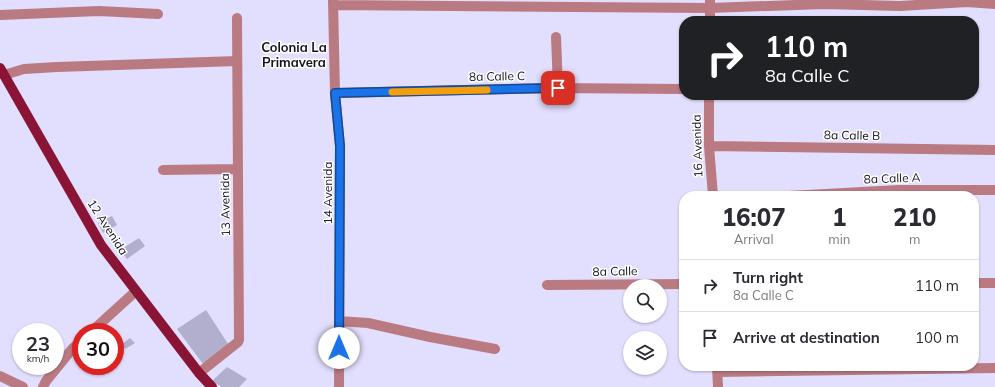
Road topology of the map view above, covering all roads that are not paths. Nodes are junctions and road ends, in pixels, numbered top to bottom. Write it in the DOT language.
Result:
graph roads {
  1 [pos="333,3"];
  2 [pos="710,4"];
  3 [pos="995,4"];
  4 [pos="158,14"];
  5 [pos="0,15"];
  6 [pos="710,16"];
  7 [pos="237,18"];
  8 [pos="556,37"];
  9 [pos="237,61"];
  10 [pos="2,71"];
  11 [pos="558,88"];
  12 [pos="679,88"];
  13 [pos="335,93"];
  14 [pos="709,100"];
  15 [pos="709,146"];
  16 [pos="995,150"];
  17 [pos="238,169"];
  18 [pos="163,170"];
  19 [pos="995,190"];
  20 [pos="713,191"];
  21 [pos="881,191"];
  22 [pos="979,283"];
  23 [pos="995,283"];
  24 [pos="679,284"];
  25 [pos="547,285"];
  26 [pos="136,291"];
  27 [pos="339,321"];
  28 [pos="101,323"];
  29 [pos="495,348"];
  30 [pos="72,349"];
  31 [pos="979,368"];
  32 [pos="995,368"];
  33 [pos="717,371"];
  34 [pos="199,373"];
  35 [pos="0,376"];
  36 [pos="23,387"];
  37 [pos="43,387"];
  38 [pos="212,387"];
  39 [pos="339,387"];
  40 [pos="718,387"];
  1 -- 2 [label="street"];
  1 -- 13 [label="street, 14 Avenida"];
  2 -- 3 [label="street"];
  2 -- 6 [label="street"];
  4 -- 5 [label="street"];
  7 -- 9 [label="street, 13 Avenida"];
  8 -- 11 [label="street"];
  9 -- 10 [label="street"];
  9 -- 17 [label="street, 13 Avenida"];
  10 -- 26 [label="main road, 12 Avenida"];
  11 -- 12 [label="street, 8a Calle C"];
  11 -- 13 [label="street, 8a Calle C"];
  13 -- 27 [label="street, 14 Avenida"];
  14 -- 15 [label="street, 16 Avenida"];
  15 -- 16 [label="street, 8a Calle B"];
  15 -- 20 [label="street, 16 Avenida"];
  17 -- 18 [label="street"];
  17 -- 34 [label="street, 13 Avenida"];
  19 -- 21 [label="street, 8a Calle A"];
  22 -- 23 [label="street"];
  24 -- 25 [label="street, 8a Calle"];
  26 -- 28 [label="street"];
  26 -- 34 [label="main road, 12 Avenida"];
  27 -- 29 [label="street"];
  27 -- 39 [label="street, 14 Avenida"];
  30 -- 37 [label="street"];
  31 -- 32 [label="street"];
  33 -- 40 [label="street"];
  34 -- 38 [label="main road, 12 Avenida"];
  35 -- 36 [label="street"];
}
